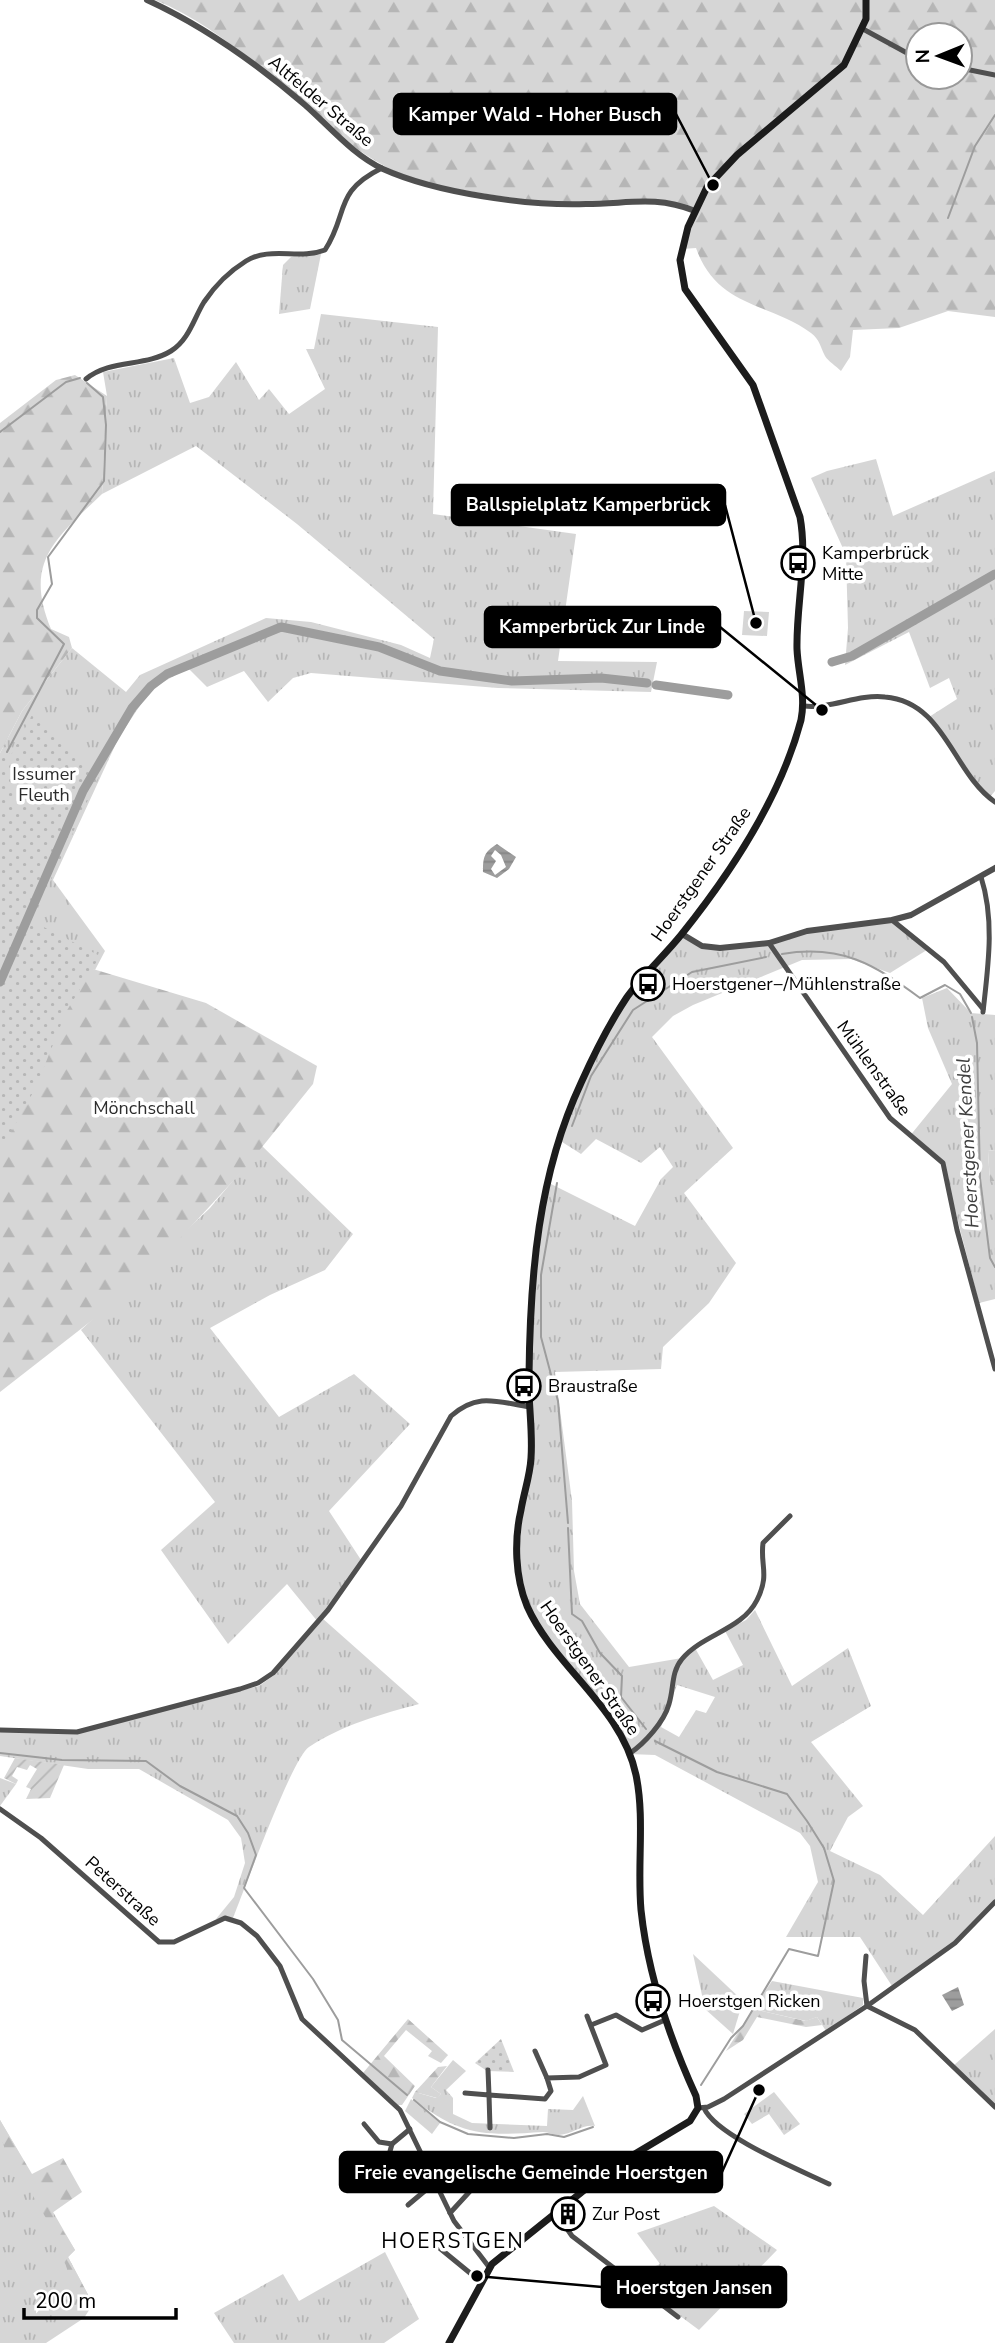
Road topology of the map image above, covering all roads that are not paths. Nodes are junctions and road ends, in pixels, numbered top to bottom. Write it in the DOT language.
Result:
graph roads {
  1 [pos="147,0"];
  2 [pos="866,0"];
  3 [pos="863,29"];
  4 [pos="904,51"];
  5 [pos="974,71"];
  6 [pos="995,75"];
  7 [pos="382,168"];
  8 [pos="695,211"];
  9 [pos="86,379"];
  10 [pos="804,706"];
  11 [pos="995,802"];
  12 [pos="995,868"];
  13 [pos="982,877"];
  14 [pos="892,920"];
  15 [pos="682,934"];
  16 [pos="769,943"];
  17 [pos="995,1369"];
  18 [pos="530,1407"];
  19 [pos="790,1516"];
  20 [pos="0,1730"];
  21 [pos="629,1754"];
  22 [pos="0,1809"];
  23 [pos="995,1902"];
  24 [pos="866,1956"];
  25 [pos="867,2006"];
  26 [pos="587,2016"];
  27 [pos="664,2020"];
  28 [pos="591,2025"];
  29 [pos="535,2051"];
  30 [pos="488,2070"];
  31 [pos="547,2078"];
  32 [pos="465,2093"];
  33 [pos="489,2095"];
  34 [pos="995,2106"];
  35 [pos="701,2108"];
  36 [pos="364,2124"];
  37 [pos="490,2128"];
  38 [pos="410,2129"];
  39 [pos="392,2144"];
  40 [pos="404,2172"];
  41 [pos="433,2184"];
  42 [pos="829,2184"];
  43 [pos="581,2193"];
  44 [pos="408,2205"];
  45 [pos="450,2213"];
  46 [pos="556,2213"];
  47 [pos="426,2237"];
  48 [pos="489,2267"];
  49 [pos="481,2282"];
  50 [pos="678,2317"];
  51 [pos="449,2343"];
  1 -- 7 [label="street, Altfelder Straße"];
  2 -- 3 [label="main road"];
  3 -- 4 [label="street"];
  3 -- 8 [label="main road, Hoerstgener Straße"];
  5 -- 6 [label="street"];
  7 -- 8 [label="street, Altfelder Straße"];
  7 -- 9 [label="street"];
  8 -- 10 [label="main road, Hoerstgener Straße"];
  10 -- 11 [label="street"];
  10 -- 15 [label="main road, Hoerstgener Straße"];
  12 -- 13 [label="street"];
  13 -- 14 [label="street"];
  13 -- 14 [label="street"];
  14 -- 16 [label="street"];
  15 -- 16 [label="street"];
  15 -- 18 [label="main road, Hoerstgener Straße"];
  16 -- 17 [label="street, Mühlenstraße"];
  18 -- 20 [label="street"];
  18 -- 21 [label="main road, Hoerstgener Straße"];
  19 -- 21 [label="street"];
  21 -- 27 [label="main road, Hoerstgener Straße"];
  22 -- 38 [label="street, Peterstraße"];
  23 -- 25 [label="street"];
  24 -- 25 [label="street"];
  25 -- 34 [label="street"];
  25 -- 35 [label="street"];
  26 -- 28 [label="street"];
  27 -- 28 [label="street"];
  27 -- 35 [label="main road, Hoerstgener Straße"];
  28 -- 31 [label="street"];
  29 -- 31 [label="street"];
  30 -- 33 [label="street"];
  31 -- 33 [label="street"];
  32 -- 33 [label="street"];
  33 -- 37 [label="street"];
  35 -- 42 [label="street"];
  35 -- 43 [label="main road"];
  36 -- 39 [label="street"];
  38 -- 39 [label="street"];
  38 -- 41 [label="street"];
  39 -- 40 [label="street"];
  41 -- 44 [label="street"];
  41 -- 45 [label="street"];
  43 -- 45 [label="street"];
  43 -- 46 [label="main road"];
  45 -- 48 [label="street"];
  46 -- 48 [label="main road"];
  46 -- 50 [label="street"];
  47 -- 49 [label="street"];
  48 -- 49 [label="main road"];
  49 -- 51 [label="main road"];
}
